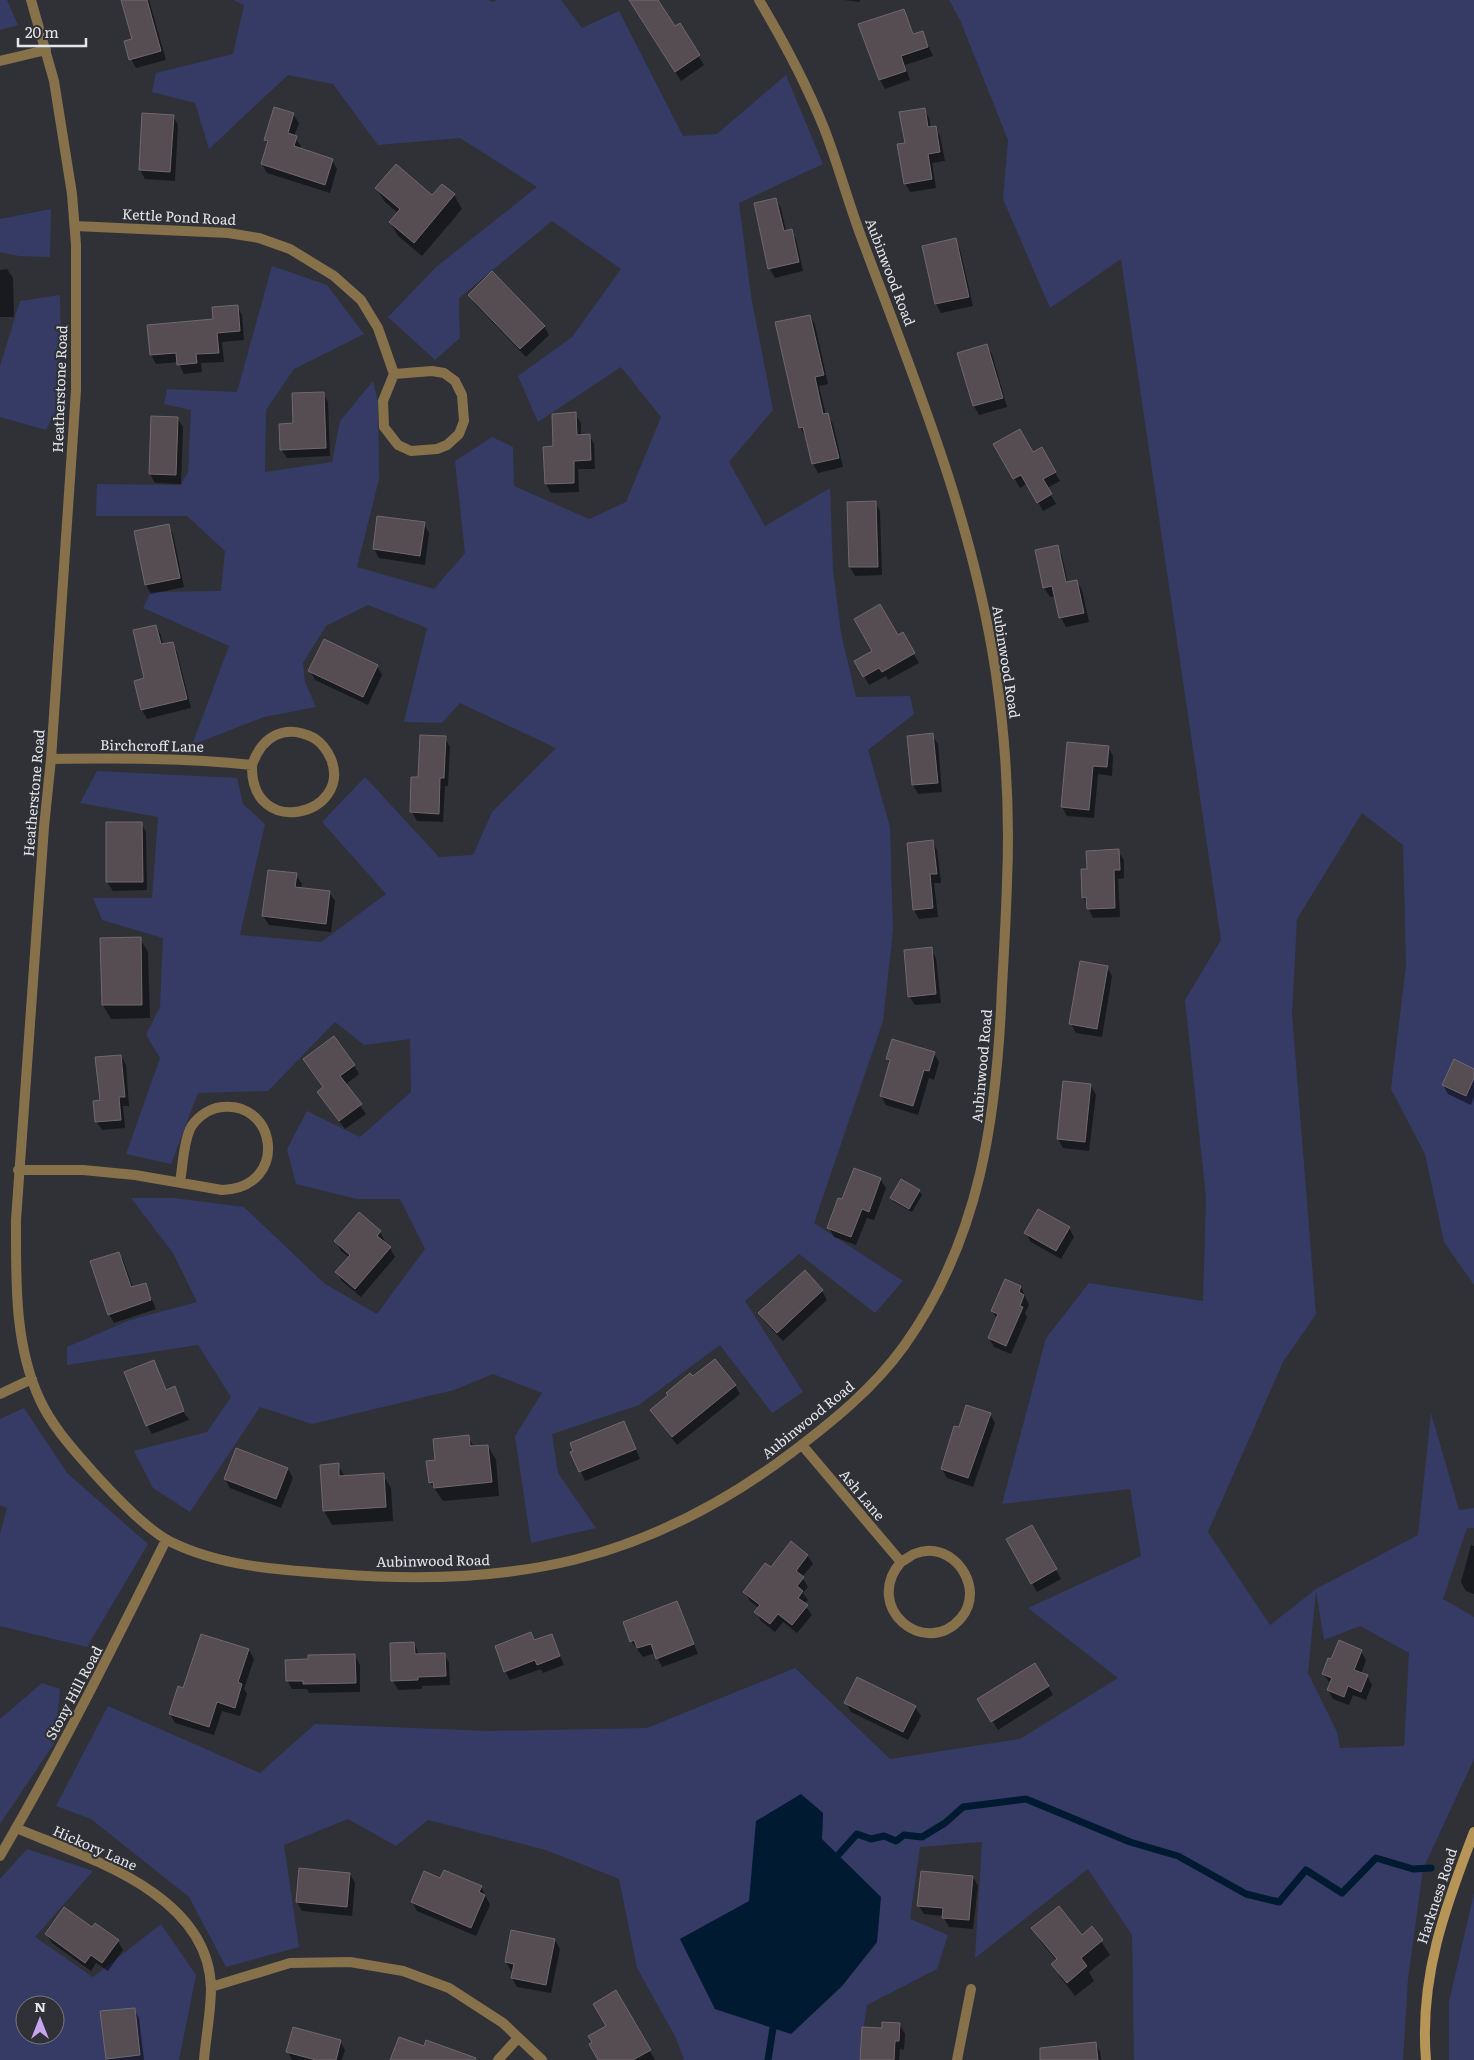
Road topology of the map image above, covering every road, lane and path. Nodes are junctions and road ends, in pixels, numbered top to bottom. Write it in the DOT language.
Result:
graph roads {
  1 [pos="31,0"];
  2 [pos="760,0"];
  3 [pos="46,50"];
  4 [pos="0,61"];
  5 [pos="75,226"];
  6 [pos="394,374"];
  7 [pos="51,759"];
  8 [pos="252,765"];
  9 [pos="18,1170"];
  10 [pos="180,1182"];
  11 [pos="32,1379"];
  12 [pos="0,1394"];
  13 [pos="802,1445"];
  14 [pos="166,1540"];
  15 [pos="901,1562"];
  16 [pos="16,1828"];
  17 [pos="1474,1832"];
  18 [pos="0,1856"];
  19 [pos="211,1987"];
  20 [pos="971,1989"];
  21 [pos="518,2038"];
  22 [pos="204,2060"];
  23 [pos="498,2060"];
  24 [pos="542,2060"];
  25 [pos="957,2060"];
  26 [pos="1426,2060"];
  1 -- 3 [label="street, Heatherstone Road"];
  2 -- 13 [label="street, Aubinwood Road"];
  3 -- 4 [label="street"];
  3 -- 5 [label="street, Heatherstone Road"];
  5 -- 6 [label="street, Kettle Pond Road"];
  5 -- 7 [label="street, Heatherstone Road"];
  6 -- 6 [label="street"];
  7 -- 8 [label="street, Birchcroff Lane"];
  7 -- 9 [label="street, Heatherstone Road"];
  8 -- 8 [label="street"];
  9 -- 10 [label="street"];
  9 -- 11 [label="street, Heatherstone Road"];
  10 -- 10 [label="street"];
  11 -- 12 [label="street"];
  11 -- 14 [label="street, Heatherstone Road"];
  13 -- 14 [label="street, Aubinwood Road"];
  13 -- 15 [label="street, Ash Lane"];
  14 -- 16 [label="street, Stony Hill Road"];
  15 -- 15 [label="street"];
  16 -- 18 [label="street, Stony Hill Road"];
  16 -- 19 [label="street, Hickory Lane"];
  17 -- 26 [label="main road, Harkness Road"];
  19 -- 21 [label="street"];
  19 -- 22 [label="street, Hickory Lane"];
  20 -- 25 [label="street"];
  21 -- 23 [label="street"];
  21 -- 24 [label="street"];
}
